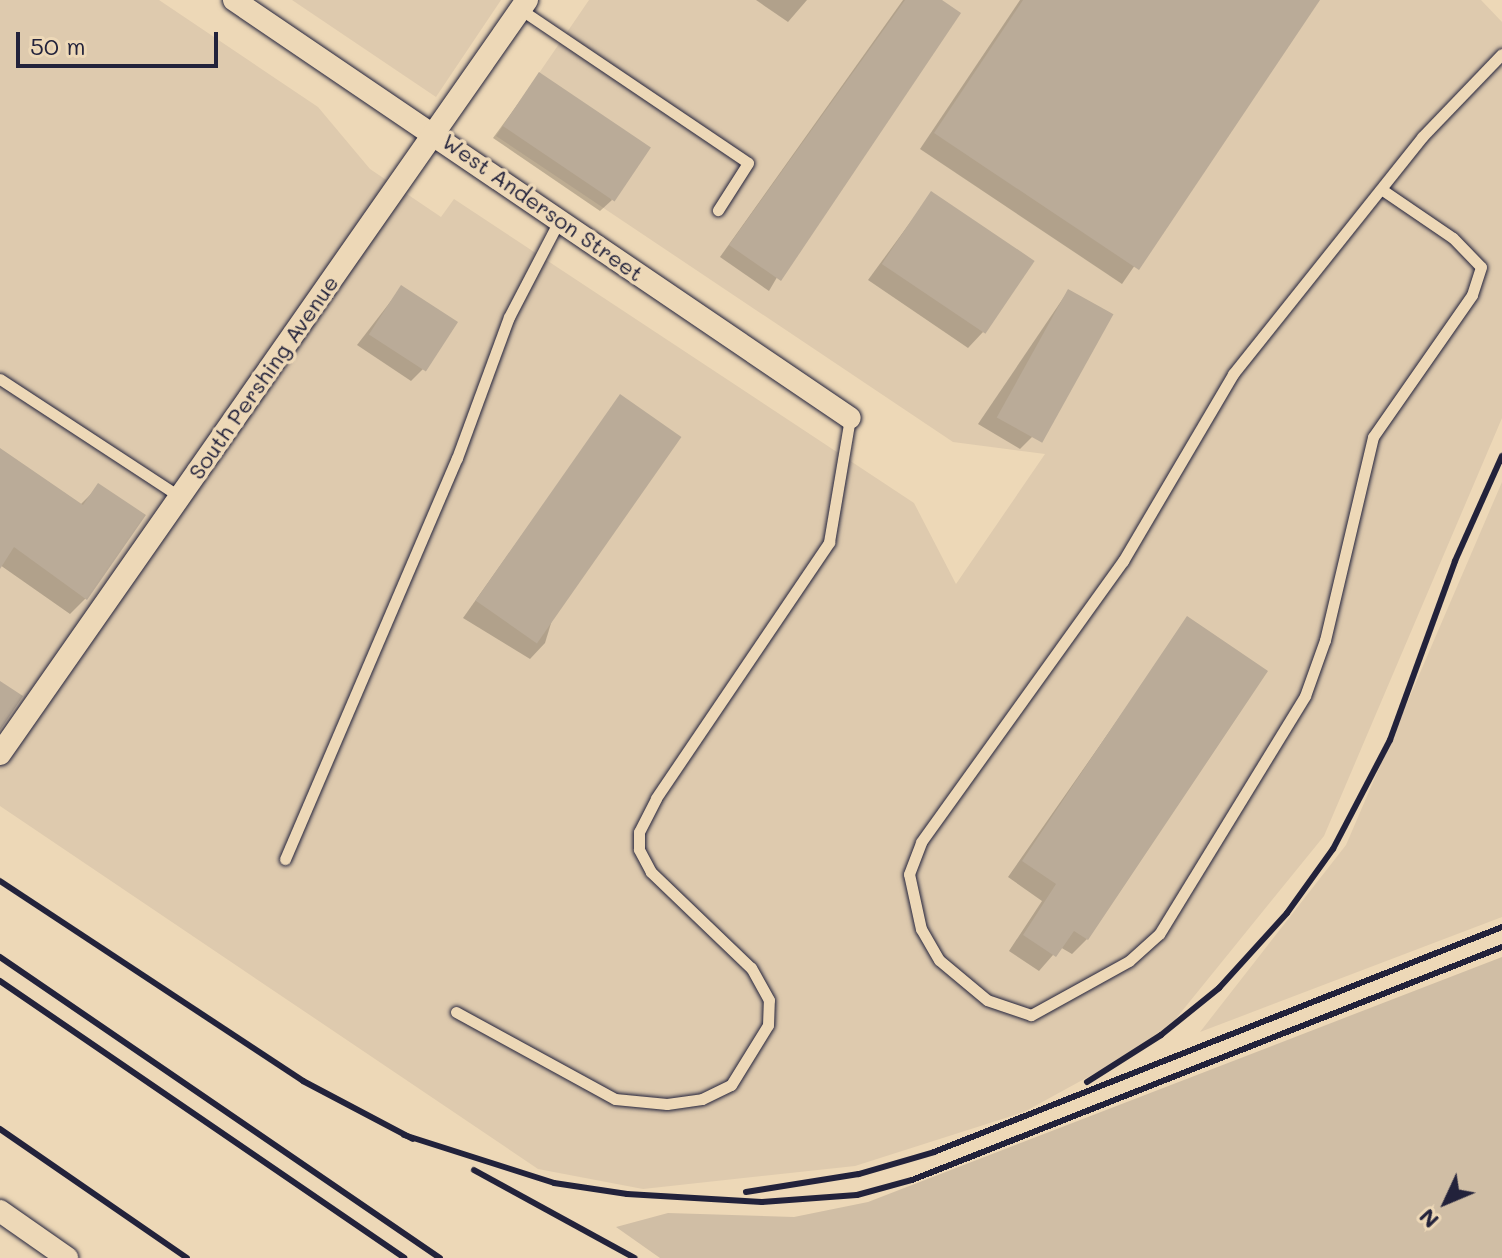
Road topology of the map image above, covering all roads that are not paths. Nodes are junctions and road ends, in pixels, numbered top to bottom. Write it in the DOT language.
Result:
graph roads {
  1 [pos="234,0"];
  2 [pos="524,4"];
  3 [pos="1502,54"];
  4 [pos="435,132"];
  5 [pos="1384,191"];
  6 [pos="718,210"];
  7 [pos="560,218"];
  8 [pos="0,379"];
  9 [pos="850,418"];
  10 [pos="180,497"];
  11 [pos="0,754"];
  12 [pos="285,859"];
  13 [pos="456,1012"];
  14 [pos="0,1211"];
  15 [pos="67,1258"];
  1 -- 4 [label="street, West Anderson Street"];
  2 -- 4 [label="street, South Pershing Avenue"];
  2 -- 6 [label="lane"];
  3 -- 5 [label="lane"];
  4 -- 7 [label="street, West Anderson Street"];
  4 -- 10 [label="street, South Pershing Avenue"];
  5 -- 5 [label="lane"];
  7 -- 9 [label="street, West Anderson Street"];
  7 -- 12 [label="lane"];
  8 -- 10 [label="lane"];
  9 -- 13 [label="lane"];
  10 -- 11 [label="street, South Pershing Avenue"];
  14 -- 15 [label="street"];
}
